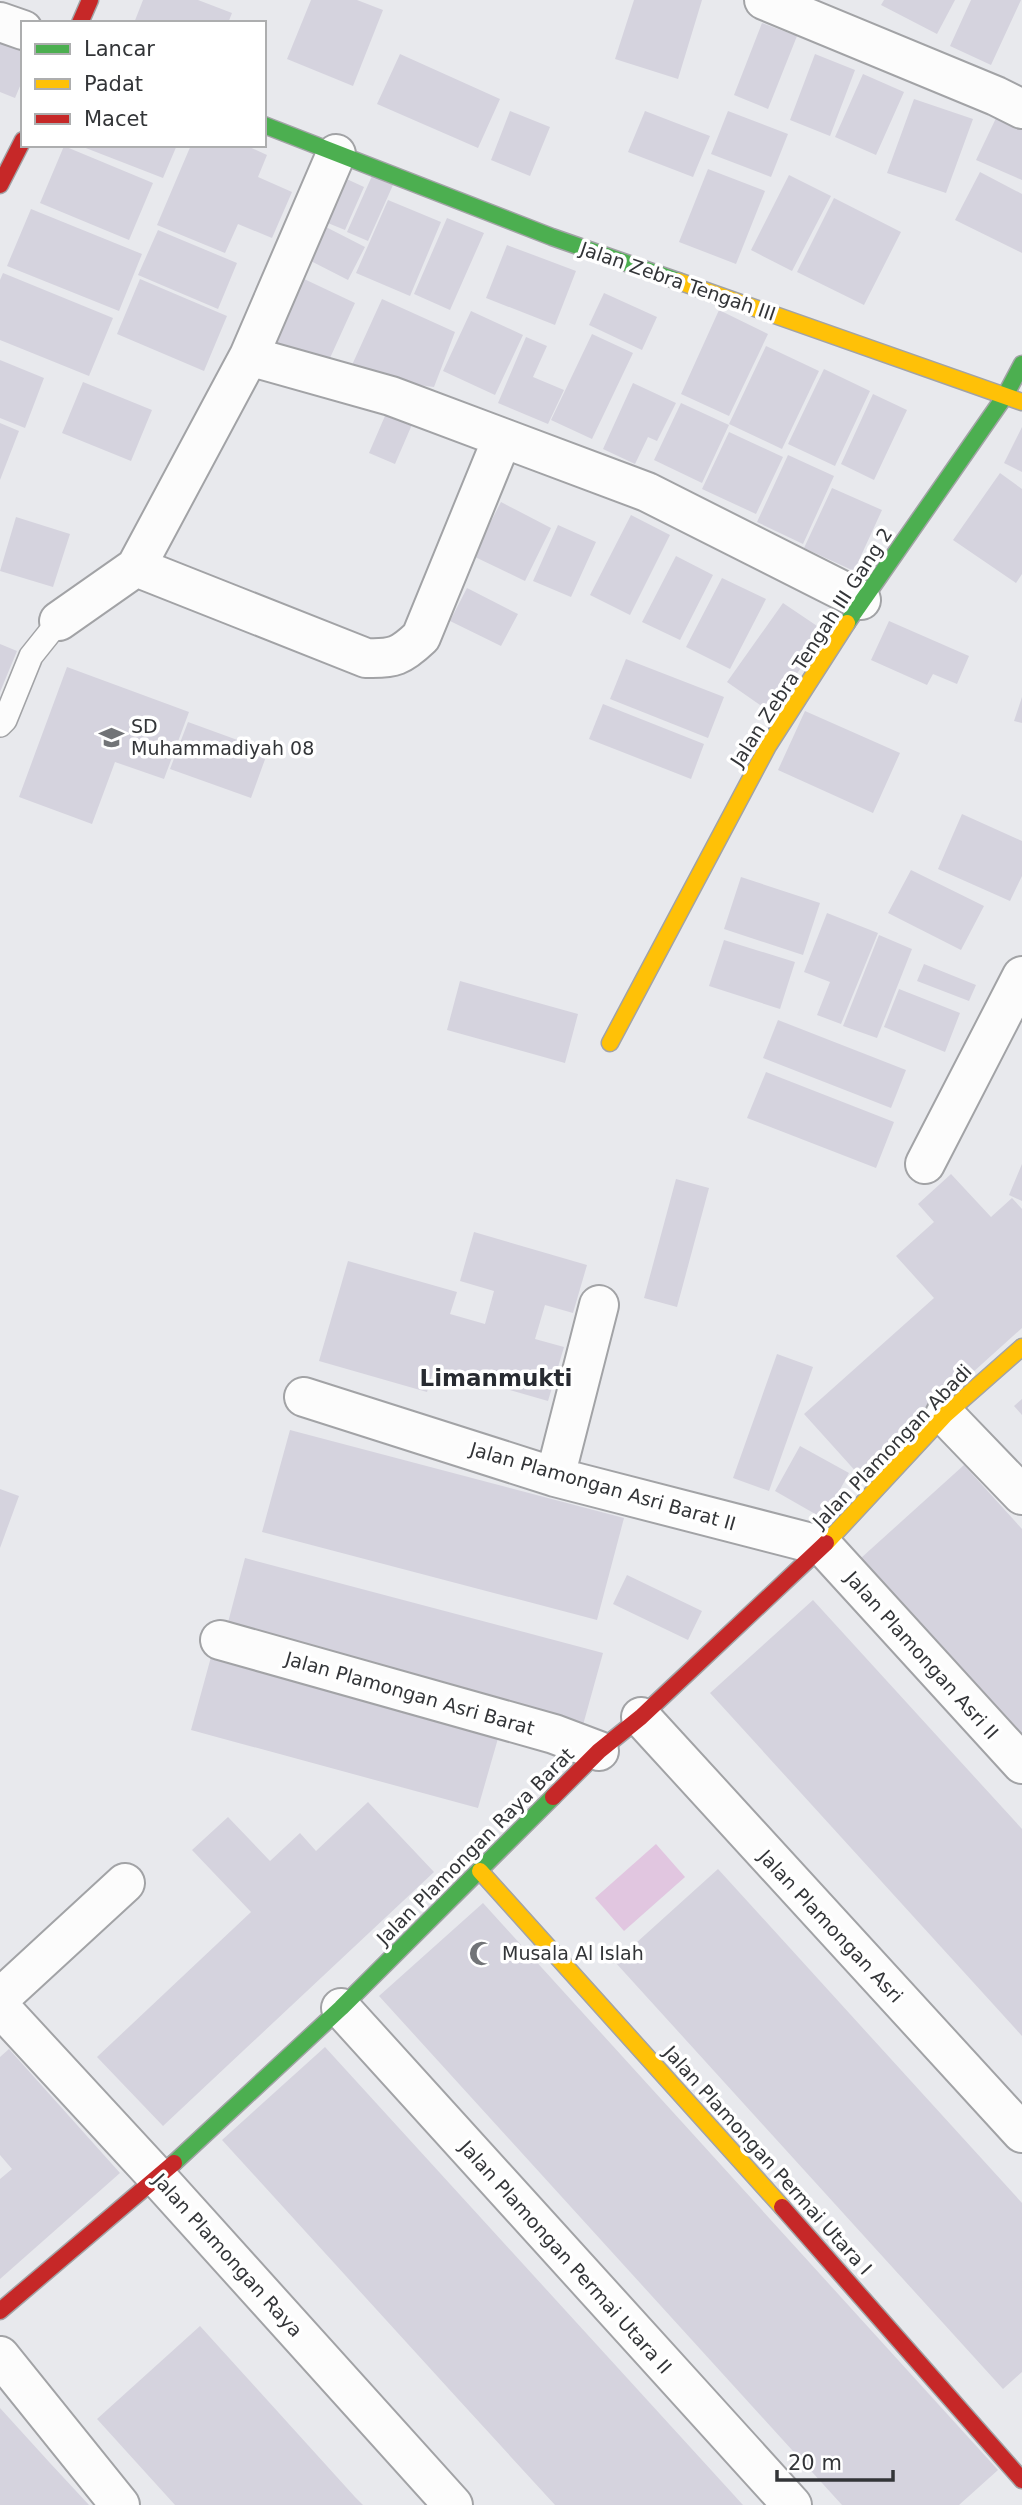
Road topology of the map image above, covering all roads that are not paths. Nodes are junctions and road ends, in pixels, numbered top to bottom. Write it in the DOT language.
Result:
graph roads {
  1 [pos="90,0"];
  2 [pos="764,0"];
  3 [pos="81,21"];
  4 [pos="0,22"];
  5 [pos="21,29"];
  6 [pos="1022,109"];
  7 [pos="266,126"];
  8 [pos="21,144"];
  9 [pos="336,154"];
  10 [pos="0,185"];
  11 [pos="249,356"];
  12 [pos="1022,364"];
  13 [pos="1005,396"];
  14 [pos="1022,402"];
  15 [pos="502,439"];
  16 [pos="136,567"];
  17 [pos="861,600"];
  18 [pos="59,621"];
  19 [pos="0,725"];
  20 [pos="1022,976"];
  21 [pos="610,1044"];
  22 [pos="925,1164"];
  23 [pos="599,1305"];
  24 [pos="1022,1347"];
  25 [pos="304,1396"];
  26 [pos="945,1415"];
  27 [pos="555,1477"];
  28 [pos="1022,1495"];
  29 [pos="823,1546"];
  30 [pos="220,1640"];
  31 [pos="641,1717"];
  32 [pos="599,1752"];
  33 [pos="1022,1764"];
  34 [pos="480,1871"];
  35 [pos="125,1884"];
  36 [pos="0,1997"];
  37 [pos="0,2007"];
  38 [pos="341,2008"];
  39 [pos="1022,2133"];
  40 [pos="158,2178"];
  41 [pos="0,2311"];
  42 [pos="0,2356"];
  43 [pos="1022,2480"];
  44 [pos="120,2505"];
  45 [pos="453,2505"];
  46 [pos="792,2505"];
  1 -- 3 [label="street"];
  2 -- 6 [label="street"];
  4 -- 5 [label="street"];
  7 -- 9 [label="street, Jalan Zebra Tengah III"];
  8 -- 10 [label="street"];
  9 -- 11 [label="street"];
  9 -- 13 [label="street, Jalan Zebra Tengah III"];
  11 -- 15 [label="street"];
  11 -- 16 [label="street"];
  12 -- 13 [label="street, Jalan Zebra Tengah III Gang 2"];
  13 -- 14 [label="street, Jalan Zebra Tengah III"];
  13 -- 17 [label="street, Jalan Zebra Tengah III Gang 2"];
  15 -- 16 [label="street"];
  15 -- 17 [label="street"];
  16 -- 18 [label="street"];
  17 -- 21 [label="street, Jalan Zebra Tengah III Gang 2"];
  18 -- 19 [label="lane"];
  20 -- 22 [label="street"];
  23 -- 27 [label="street"];
  24 -- 26 [label="street, Jalan Plamongan Abadi"];
  25 -- 27 [label="street, Jalan Plamongan Asri Barat II"];
  26 -- 28 [label="street"];
  26 -- 29 [label="street, Jalan Plamongan Abadi"];
  27 -- 29 [label="street, Jalan Plamongan Asri Barat II"];
  29 -- 31 [label="street, Jalan Plamongan Raya Barat"];
  29 -- 33 [label="street, Jalan Plamongan Asri II"];
  30 -- 32 [label="street, Jalan Plamongan Asri Barat"];
  31 -- 32 [label="street, Jalan Plamongan Raya Barat"];
  31 -- 39 [label="street, Jalan Plamongan Asri"];
  32 -- 34 [label="street, Jalan Plamongan Raya Barat"];
  34 -- 38 [label="street, Jalan Plamongan Raya Barat"];
  34 -- 43 [label="street, Jalan Plamongan Permai Utara I"];
  35 -- 36 [label="street"];
  37 -- 40 [label="street, Jalan Plamongan Raya"];
  38 -- 40 [label="street, Jalan Plamongan Raya Barat"];
  38 -- 46 [label="street, Jalan Plamongan Permai Utara II"];
  40 -- 41 [label="street, Jalan Plamongan Raya Barat"];
  40 -- 45 [label="street, Jalan Plamongan Raya"];
  42 -- 44 [label="street"];
}
